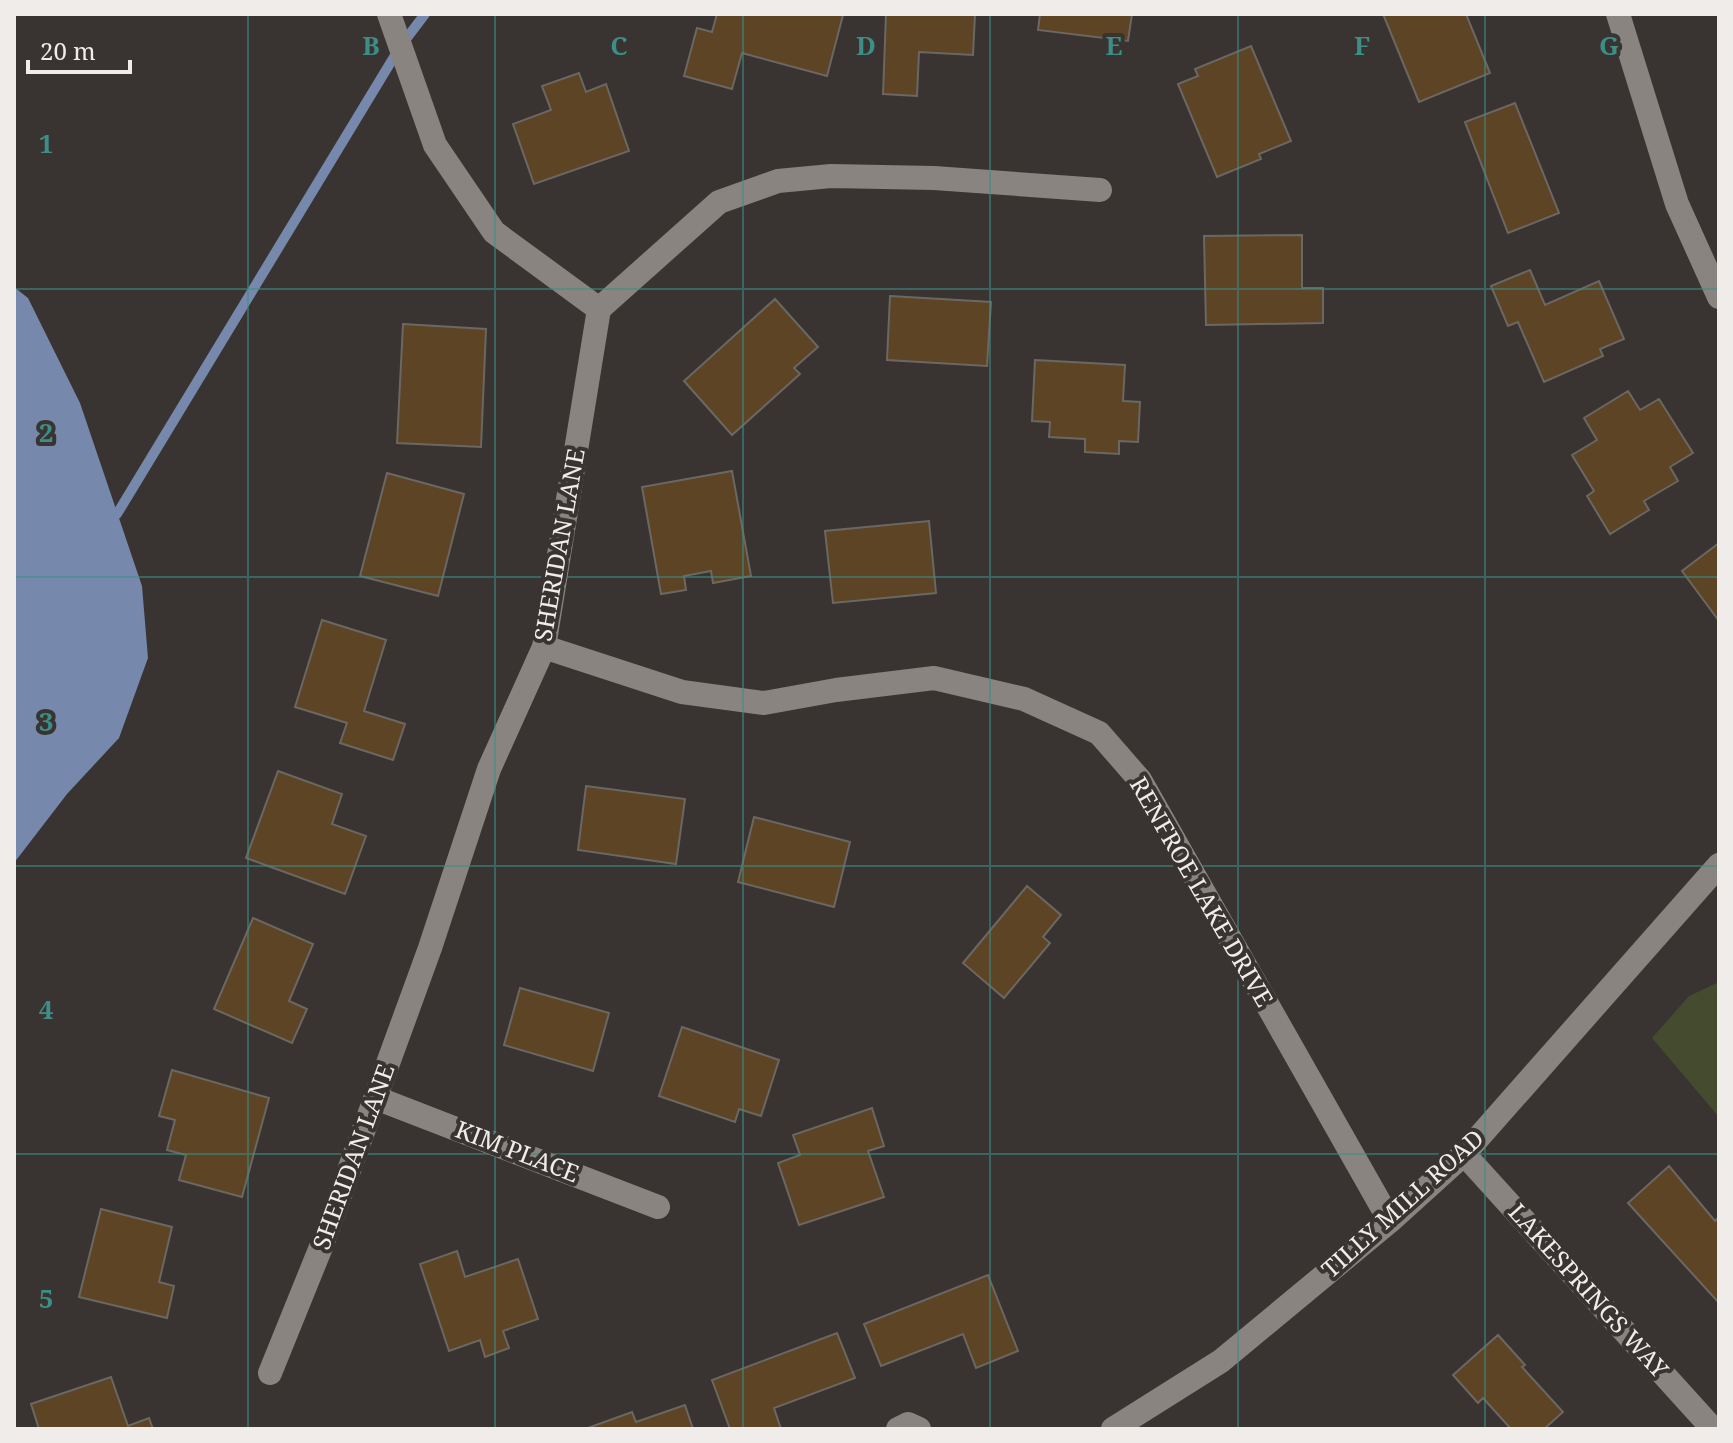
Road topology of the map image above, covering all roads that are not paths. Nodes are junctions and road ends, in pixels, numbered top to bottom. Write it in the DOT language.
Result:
graph roads {
  1 [pos="389,14"];
  2 [pos="1618,14"];
  3 [pos="1100,190"];
  4 [pos="1719,297"];
  5 [pos="599,309"];
  6 [pos="544,647"];
  7 [pos="1719,865"];
  8 [pos="376,1098"];
  9 [pos="1464,1154"];
  10 [pos="658,1207"];
  11 [pos="1390,1221"];
  12 [pos="270,1373"];
  13 [pos="898,1429"];
  14 [pos="919,1429"];
  15 [pos="1113,1429"];
  16 [pos="1713,1429"];
  1 -- 5 [label="street"];
  2 -- 4 [label="street"];
  3 -- 5 [label="street"];
  5 -- 6 [label="street, SHERIDAN LANE"];
  6 -- 8 [label="street, SHERIDAN LANE"];
  6 -- 11 [label="street, RENFROE LAKE DRIVE"];
  7 -- 9 [label="street, TILLY MILL ROAD"];
  8 -- 10 [label="street, KIM PLACE"];
  8 -- 12 [label="street, SHERIDAN LANE"];
  9 -- 11 [label="street, TILLY MILL ROAD"];
  9 -- 16 [label="street, LAKESPRINGS WAY"];
  11 -- 15 [label="street, TILLY MILL ROAD"];
  13 -- 14 [label="street"];
}
